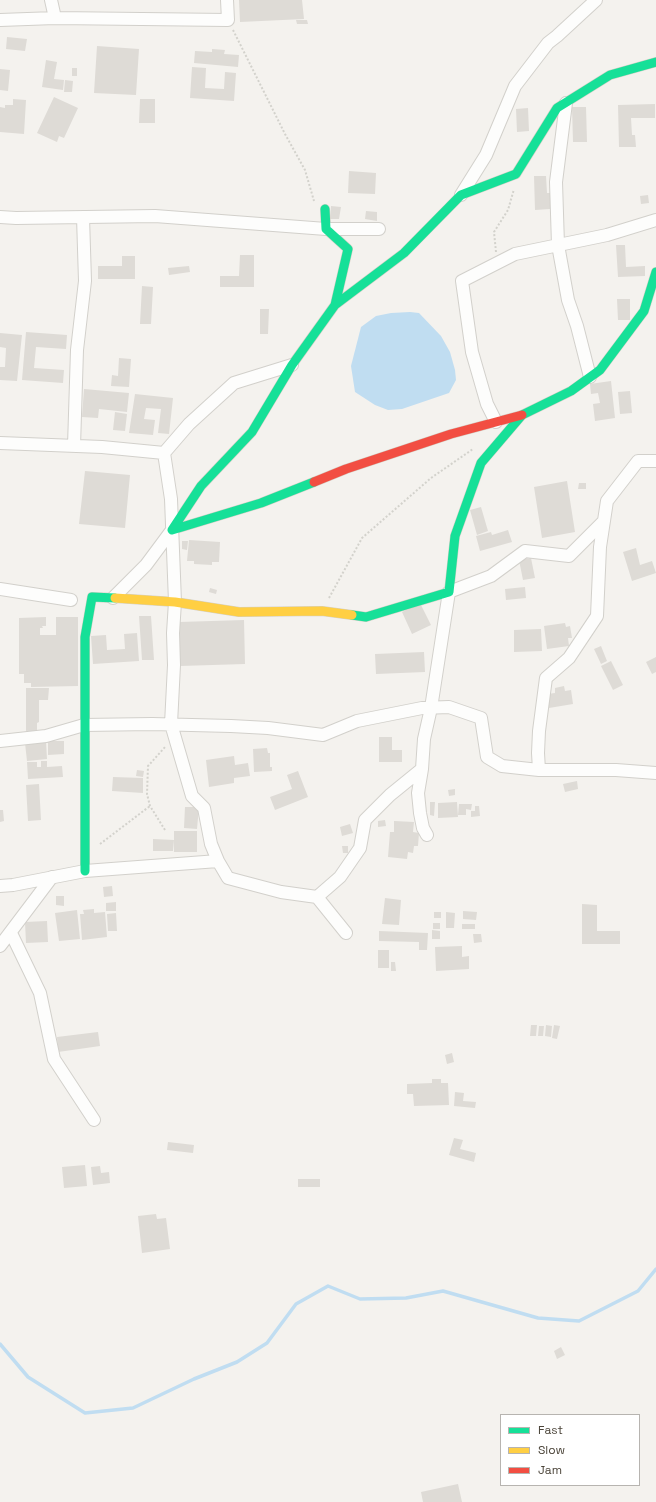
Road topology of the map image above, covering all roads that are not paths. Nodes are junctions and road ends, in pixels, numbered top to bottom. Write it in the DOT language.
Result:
graph roads {
  1 [pos="51,0"];
  2 [pos="227,0"];
  3 [pos="596,0"];
  4 [pos="55,18"];
  5 [pos="0,20"];
  6 [pos="656,62"];
  7 [pos="566,103"];
  8 [pos="461,195"];
  9 [pos="325,209"];
  10 [pos="0,217"];
  11 [pos="83,217"];
  12 [pos="656,220"];
  13 [pos="326,229"];
  14 [pos="379,229"];
  15 [pos="558,245"];
  16 [pos="656,272"];
  17 [pos="335,305"];
  18 [pos="292,365"];
  19 [pos="590,377"];
  20 [pos="522,415"];
  21 [pos="496,422"];
  22 [pos="0,443"];
  23 [pos="74,446"];
  24 [pos="164,453"];
  25 [pos="656,461"];
  26 [pos="604,521"];
  27 [pos="172,530"];
  28 [pos="0,589"];
  29 [pos="449,592"];
  30 [pos="113,598"];
  31 [pos="71,600"];
  32 [pos="175,602"];
  33 [pos="431,708"];
  34 [pos="84,725"];
  35 [pos="173,730"];
  36 [pos="0,741"];
  37 [pos="422,769"];
  38 [pos="539,770"];
  39 [pos="656,773"];
  40 [pos="427,834"];
  41 [pos="218,861"];
  42 [pos="85,871"];
  43 [pos="52,877"];
  44 [pos="0,886"];
  45 [pos="317,897"];
  46 [pos="11,933"];
  47 [pos="346,933"];
  48 [pos="0,946"];
  49 [pos="94,1120"];
  1 -- 4 [label="street"];
  2 -- 4 [label="street"];
  3 -- 8 [label="street"];
  4 -- 5 [label="street"];
  6 -- 7 [label="street"];
  7 -- 8 [label="street"];
  7 -- 15 [label="street"];
  8 -- 17 [label="street"];
  9 -- 13 [label="street"];
  10 -- 11 [label="street"];
  11 -- 13 [label="street"];
  11 -- 23 [label="street"];
  12 -- 15 [label="street"];
  13 -- 14 [label="street"];
  13 -- 17 [label="street"];
  15 -- 19 [label="street"];
  15 -- 21 [label="street"];
  16 -- 19 [label="street"];
  17 -- 18 [label="street"];
  18 -- 24 [label="street"];
  18 -- 27 [label="street"];
  19 -- 20 [label="street"];
  20 -- 21 [label="street"];
  20 -- 29 [label="street"];
  21 -- 27 [label="street"];
  22 -- 23 [label="street"];
  23 -- 24 [label="street"];
  24 -- 27 [label="street"];
  25 -- 26 [label="street"];
  26 -- 29 [label="street"];
  26 -- 38 [label="street"];
  27 -- 30 [label="street"];
  27 -- 32 [label="street"];
  28 -- 31 [label="street"];
  29 -- 32 [label="street"];
  29 -- 33 [label="street"];
  30 -- 32 [label="street"];
  30 -- 34 [label="street"];
  32 -- 35 [label="street"];
  33 -- 35 [label="street"];
  33 -- 37 [label="street"];
  33 -- 38 [label="street"];
  34 -- 35 [label="street"];
  34 -- 36 [label="street"];
  34 -- 42 [label="street"];
  35 -- 41 [label="street"];
  37 -- 40 [label="street"];
  37 -- 45 [label="street"];
  38 -- 39 [label="street"];
  41 -- 42 [label="street"];
  41 -- 45 [label="street"];
  42 -- 43 [label="street"];
  43 -- 44 [label="street"];
  43 -- 46 [label="street"];
  45 -- 47 [label="street"];
  46 -- 48 [label="street"];
  46 -- 49 [label="street"];
}
